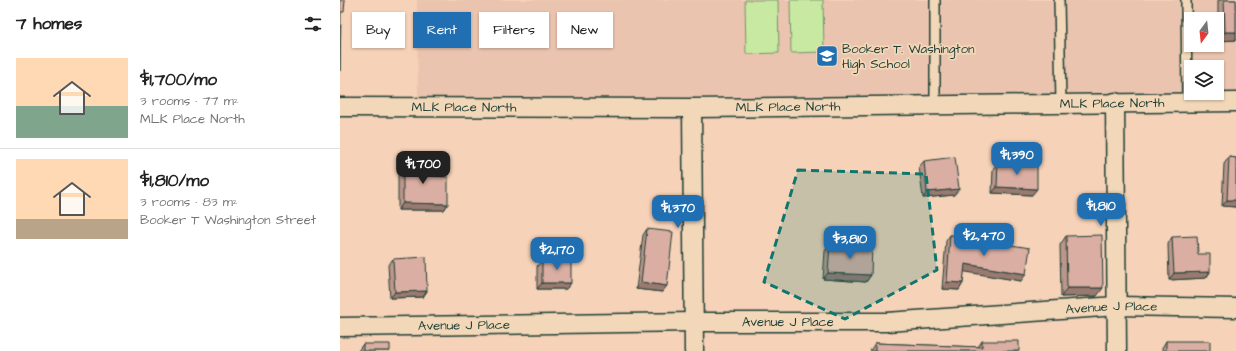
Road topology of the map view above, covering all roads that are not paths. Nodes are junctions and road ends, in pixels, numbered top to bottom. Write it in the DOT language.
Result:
graph roads {
  1 [pos="935,0"];
  2 [pos="1060,0"];
  3 [pos="1186,0"];
  4 [pos="1115,102"];
  5 [pos="1187,102"];
  6 [pos="1236,102"];
  7 [pos="1061,103"];
  8 [pos="936,105"];
  9 [pos="340,107"];
  10 [pos="692,108"];
  11 [pos="1117,306"];
  12 [pos="1236,308"];
  13 [pos="694,322"];
  14 [pos="340,326"];
  15 [pos="694,351"];
  16 [pos="1117,351"];
  1 -- 8 [label="lane"];
  2 -- 7 [label="lane"];
  3 -- 5 [label="lane"];
  4 -- 5 [label="street, MLK Place North"];
  4 -- 7 [label="street, MLK Place North"];
  4 -- 11 [label="street"];
  5 -- 6 [label="street, MLK Place North"];
  7 -- 8 [label="street, MLK Place North"];
  8 -- 10 [label="street, MLK Place North"];
  9 -- 10 [label="street, MLK Place North"];
  10 -- 13 [label="street"];
  11 -- 12 [label="street, Avenue J Place"];
  11 -- 13 [label="street, Avenue J Place"];
  11 -- 16 [label="street"];
  13 -- 14 [label="street, Avenue J Place"];
  13 -- 15 [label="street"];
}
